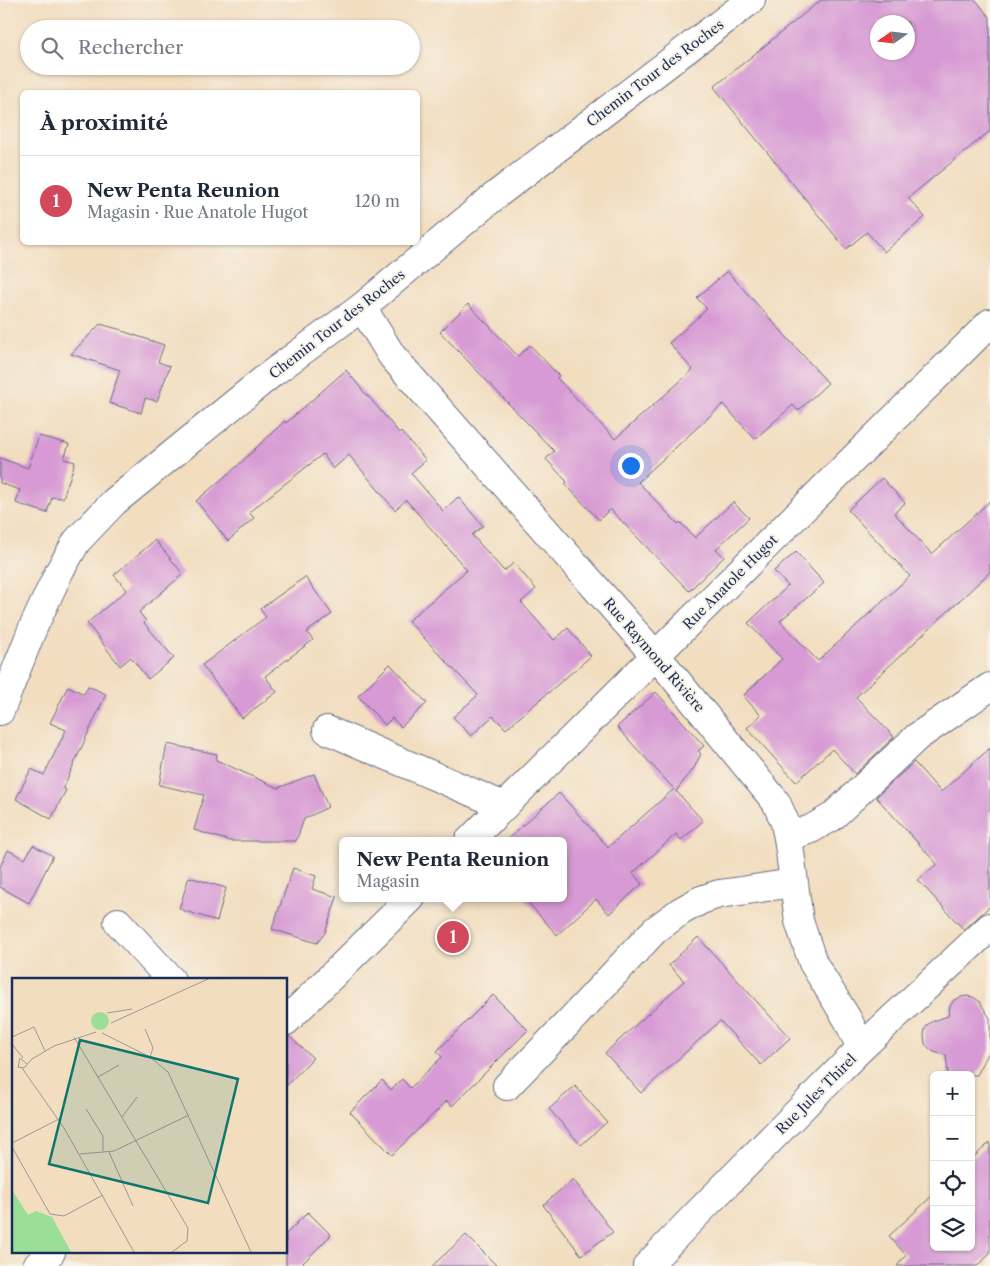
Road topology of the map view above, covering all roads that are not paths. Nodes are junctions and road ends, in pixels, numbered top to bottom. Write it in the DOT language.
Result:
graph roads {
  1 [pos="750,0"];
  2 [pos="362,307"];
  3 [pos="990,323"];
  4 [pos="656,656"];
  5 [pos="990,687"];
  6 [pos="0,707"];
  7 [pos="327,730"];
  8 [pos="504,806"];
  9 [pos="473,837"];
  10 [pos="788,837"];
  11 [pos="793,883"];
  12 [pos="407,902"];
  13 [pos="118,922"];
  14 [pos="990,927"];
  15 [pos="169,978"];
  16 [pos="288,1019"];
  17 [pos="861,1048"];
  18 [pos="507,1086"];
  19 [pos="49,1254"];
  20 [pos="37,1266"];
  21 [pos="647,1266"];
  1 -- 2 [label="street, Chemin Tour des Roches"];
  2 -- 4 [label="street, Rue Raymond Rivière"];
  2 -- 6 [label="street, Chemin Tour des Roches"];
  3 -- 4 [label="street, Rue Anatole Hugot"];
  4 -- 8 [label="street, Rue Anatole Hugot"];
  4 -- 10 [label="street, Rue Raymond Rivière"];
  5 -- 10 [label="street"];
  7 -- 8 [label="street"];
  8 -- 9 [label="street, Rue Anatole Hugot"];
  10 -- 11 [label="street, Rue Raymond Rivière"];
  11 -- 17 [label="street, Rue Raymond Rivière"];
  11 -- 18 [label="street"];
  12 -- 16 [label="street"];
  13 -- 15 [label="street"];
  14 -- 17 [label="street, Rue Jules Thirel"];
  17 -- 21 [label="street, Rue Jules Thirel"];
  19 -- 20 [label="street"];
}
